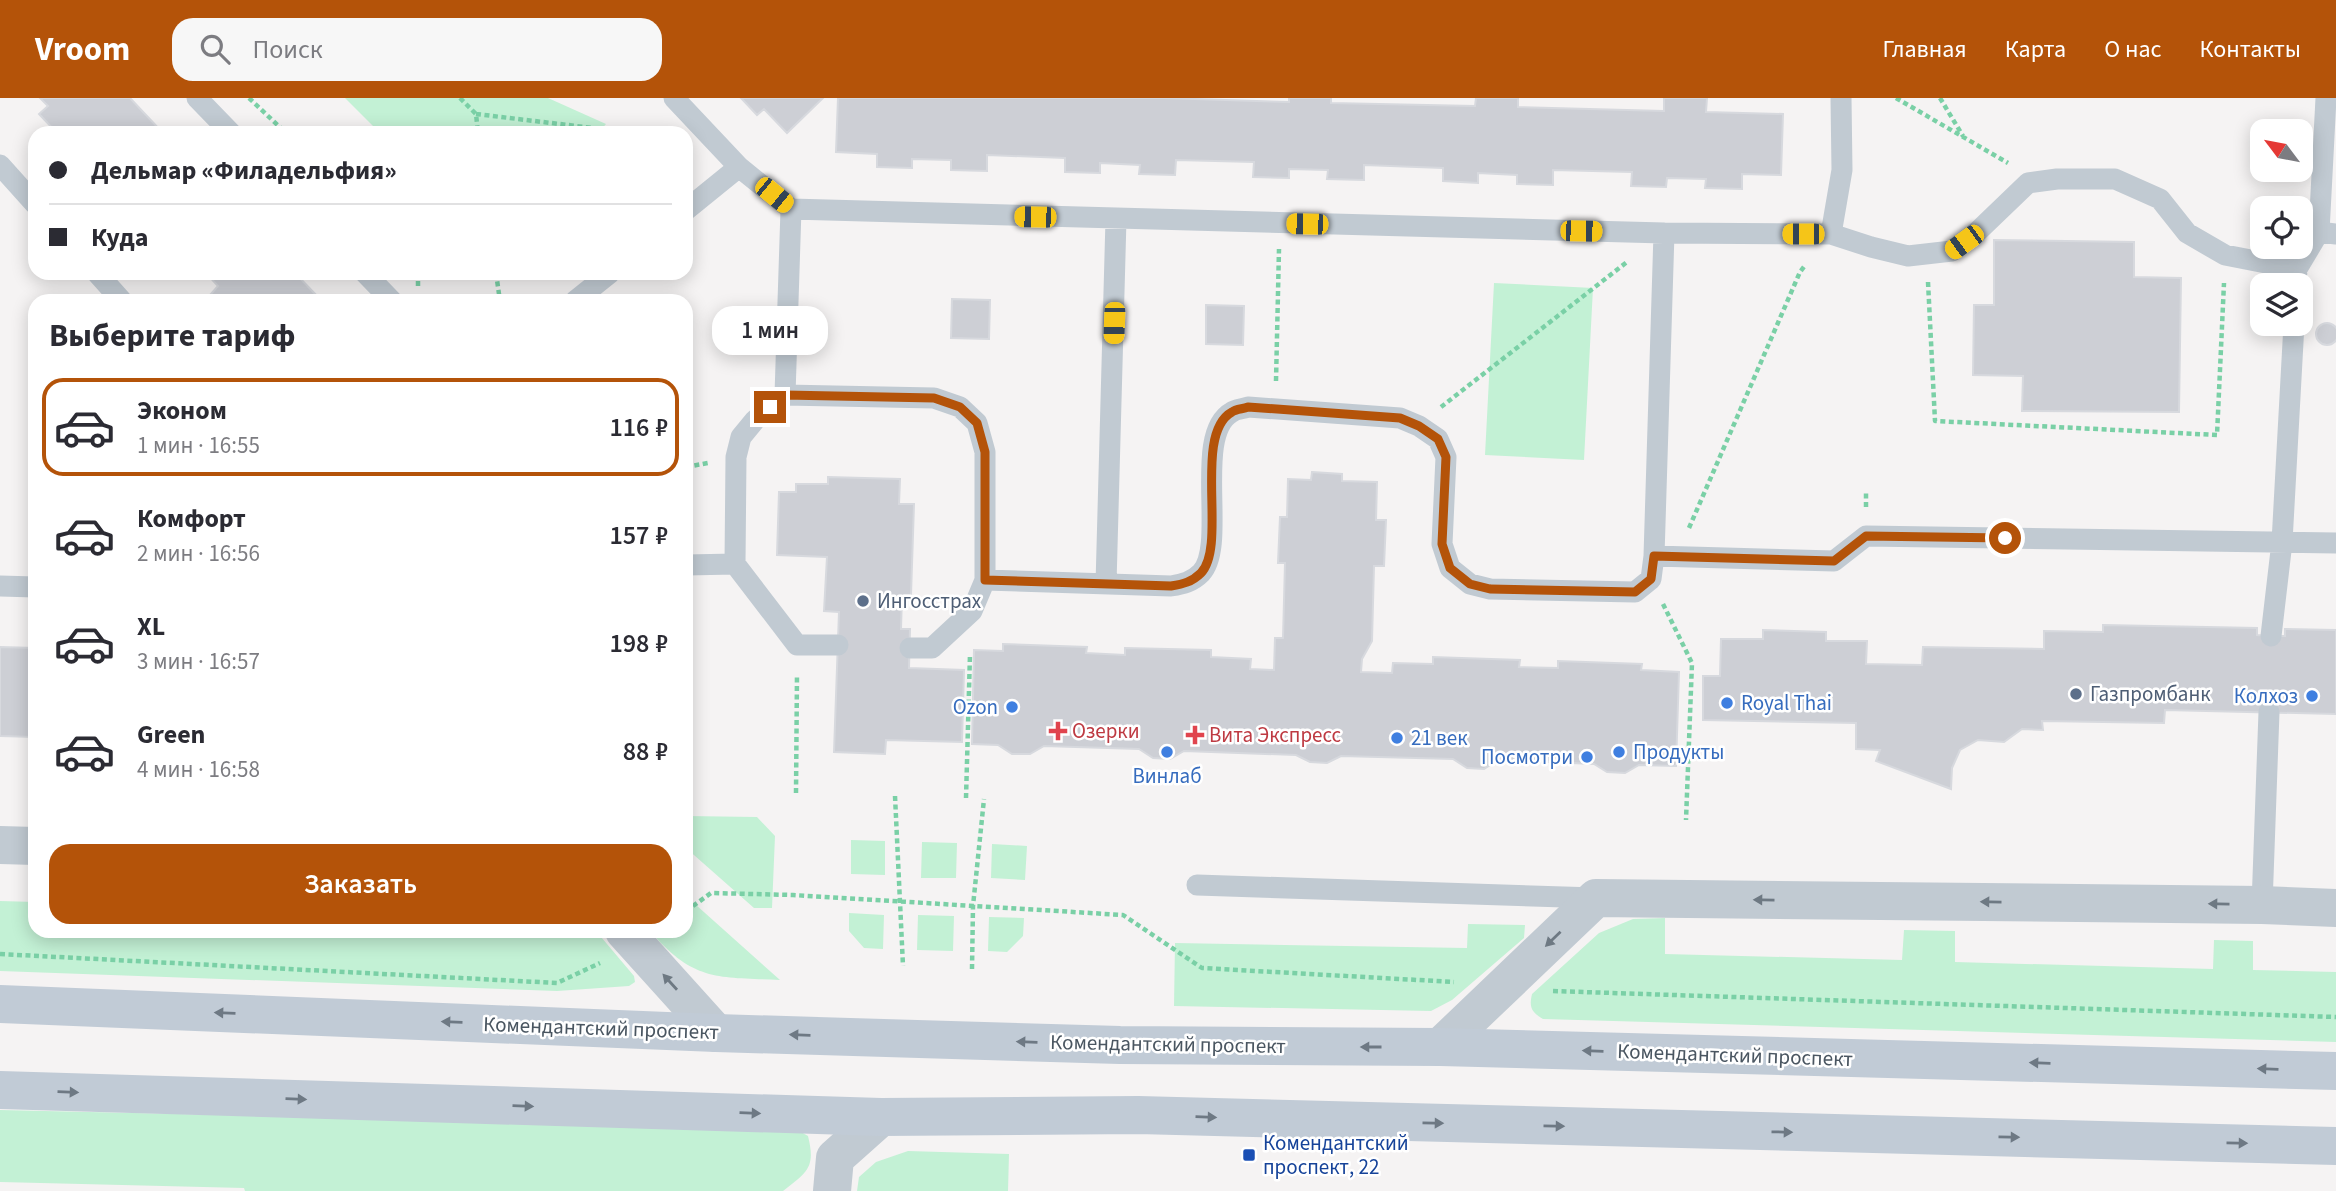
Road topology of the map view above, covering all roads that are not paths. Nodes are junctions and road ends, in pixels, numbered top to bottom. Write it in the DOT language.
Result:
graph roads {
  1 [pos="197,98"];
  2 [pos="674,98"];
  3 [pos="1841,98"];
  4 [pos="2326,98"];
  5 [pos="224,126"];
  6 [pos="0,166"];
  7 [pos="739,167"];
  8 [pos="28,196"];
  9 [pos="693,204"];
  10 [pos="791,209"];
  11 [pos="1116,219"];
  12 [pos="1664,233"];
  13 [pos="2328,233"];
  14 [pos="1831,234"];
  15 [pos="2284,273"];
  16 [pos="2300,273"];
  17 [pos="103,280"];
  18 [pos="372,280"];
  19 [pos="601,280"];
  20 [pos="116,294"];
  21 [pos="385,294"];
  22 [pos="584,294"];
  23 [pos="2293,336"];
  24 [pos="785,395"];
  25 [pos="2282,542"];
  26 [pos="2336,543"];
  27 [pos="1654,556"];
  28 [pos="735,564"];
  29 [pos="693,565"];
  30 [pos="985,580"];
  31 [pos="1106,584"];
  32 [pos="0,586"];
  33 [pos="28,587"];
  34 [pos="2271,636"];
  35 [pos="838,645"];
  36 [pos="910,648"];
  37 [pos="2269,712"];
  38 [pos="0,845"];
  39 [pos="28,846"];
  40 [pos="1197,885"];
  41 [pos="1595,898"];
  42 [pos="2262,905"];
  43 [pos="2336,908"];
  44 [pos="631,939"];
  45 [pos="0,1004"];
  46 [pos="716,1033"];
  47 [pos="1440,1047"];
  48 [pos="2336,1071"];
  49 [pos="0,1090"];
  50 [pos="881,1117"];
  51 [pos="2336,1146"];
  52 [pos="832,1191"];
  1 -- 5 [label="lane"];
  2 -- 7 [label="lane"];
  3 -- 14 [label="lane"];
  4 -- 13 [label="lane"];
  6 -- 8 [label="lane"];
  7 -- 9 [label="lane"];
  7 -- 10 [label="lane"];
  10 -- 11 [label="lane"];
  10 -- 24 [label="lane"];
  11 -- 12 [label="lane"];
  11 -- 31 [label="lane"];
  12 -- 14 [label="lane"];
  12 -- 27 [label="lane"];
  13 -- 16 [label="lane"];
  14 -- 15 [label="lane"];
  17 -- 20 [label="lane"];
  18 -- 21 [label="lane"];
  19 -- 22 [label="lane"];
  23 -- 25 [label="lane"];
  24 -- 28 [label="lane"];
  24 -- 30 [label="lane"];
  25 -- 26 [label="lane"];
  25 -- 27 [label="lane"];
  25 -- 34 [label="lane"];
  27 -- 31 [label="lane"];
  28 -- 29 [label="lane"];
  28 -- 35 [label="lane"];
  30 -- 31 [label="lane"];
  30 -- 36 [label="lane"];
  32 -- 33 [label="lane"];
  37 -- 42 [label="lane"];
  38 -- 39 [label="street"];
  40 -- 41 [label="lane"];
  42 -- 41 [label="street, one-way"];
  41 -- 47 [label="street, one-way"];
  42 -- 43 [label="street"];
  46 -- 44 [label="street, one-way"];
  46 -- 45 [label="main road, Комендантский проспект, one-way"];
  47 -- 46 [label="main road, Комендантский проспект, one-way"];
  48 -- 47 [label="main road, Комендантский проспект, one-way"];
  49 -- 50 [label="main road, one-way"];
  50 -- 51 [label="main road, one-way"];
  50 -- 52 [label="street"];
}
